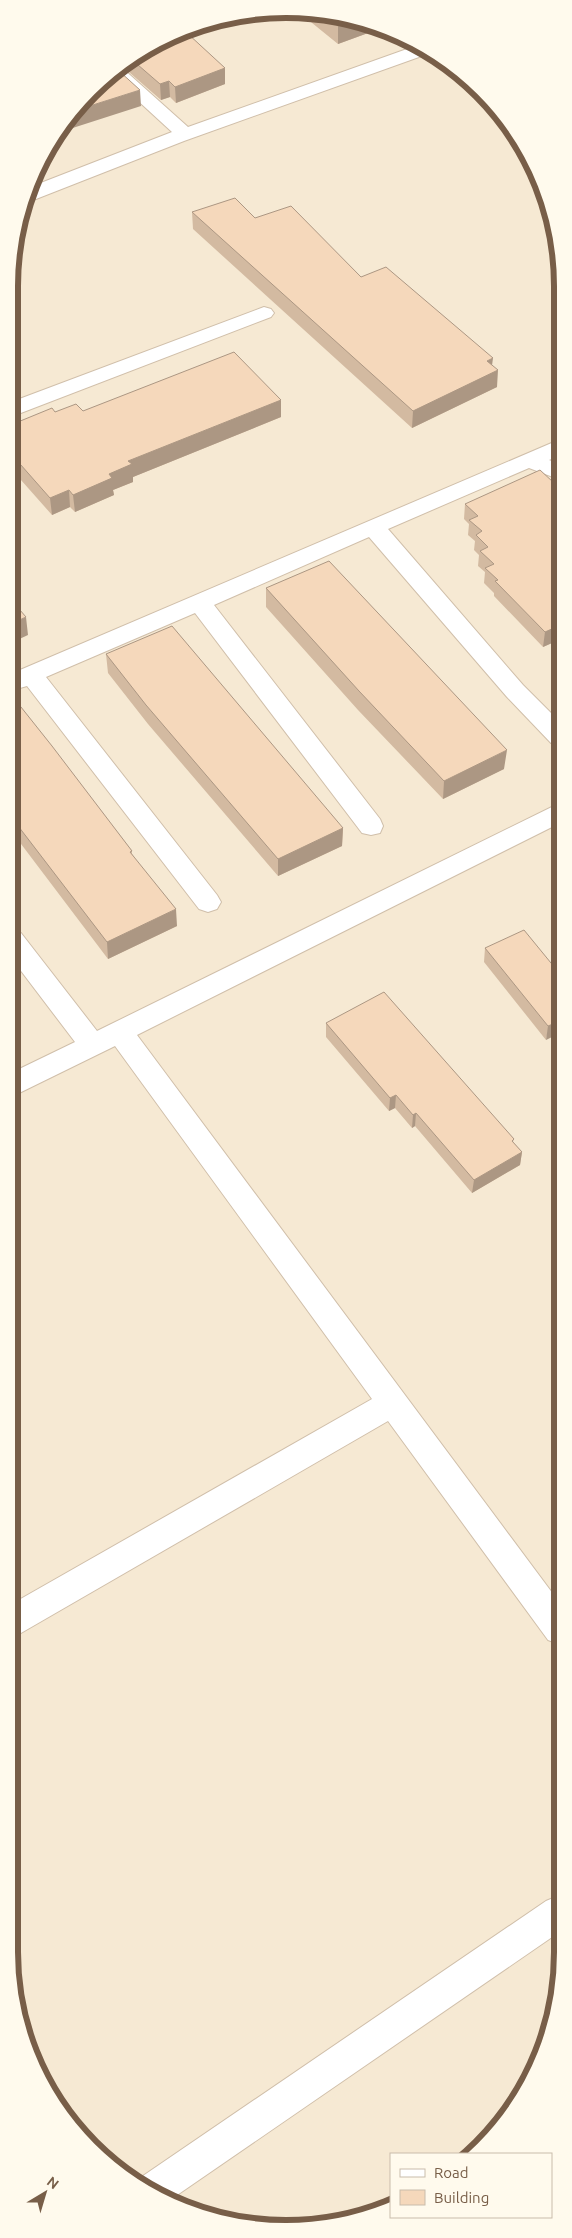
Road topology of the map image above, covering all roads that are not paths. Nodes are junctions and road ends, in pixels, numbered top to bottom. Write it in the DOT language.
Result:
graph roads {
  1 [pos="418,52"];
  2 [pos="120,75"];
  3 [pos="185,134"];
  4 [pos="35,193"];
  5 [pos="264,313"];
  6 [pos="18,407"];
  7 [pos="554,449"];
  8 [pos="530,460"];
  9 [pos="554,470"];
  10 [pos="373,527"];
  11 [pos="199,602"];
  12 [pos="22,678"];
  13 [pos="554,732"];
  14 [pos="554,815"];
  15 [pos="371,826"];
  16 [pos="208,902"];
  17 [pos="18,948"];
  18 [pos="119,1031"];
  19 [pos="93,1045"];
  20 [pos="18,1082"];
  21 [pos="392,1403"];
  22 [pos="18,1617"];
  23 [pos="554,1622"];
  24 [pos="554,1916"];
  25 [pos="156,2187"];
  1 -- 3 [label="street"];
  2 -- 3 [label="street"];
  3 -- 4 [label="street"];
  5 -- 6 [label="street"];
  7 -- 8 [label="street"];
  8 -- 9 [label="street"];
  8 -- 10 [label="street"];
  10 -- 11 [label="street"];
  10 -- 13 [label="street"];
  11 -- 12 [label="street"];
  11 -- 15 [label="street"];
  12 -- 16 [label="street"];
  14 -- 18 [label="street"];
  17 -- 19 [label="street"];
  18 -- 19 [label="street"];
  18 -- 21 [label="street"];
  19 -- 20 [label="street"];
  21 -- 22 [label="street"];
  21 -- 23 [label="street"];
  24 -- 25 [label="street"];
}
